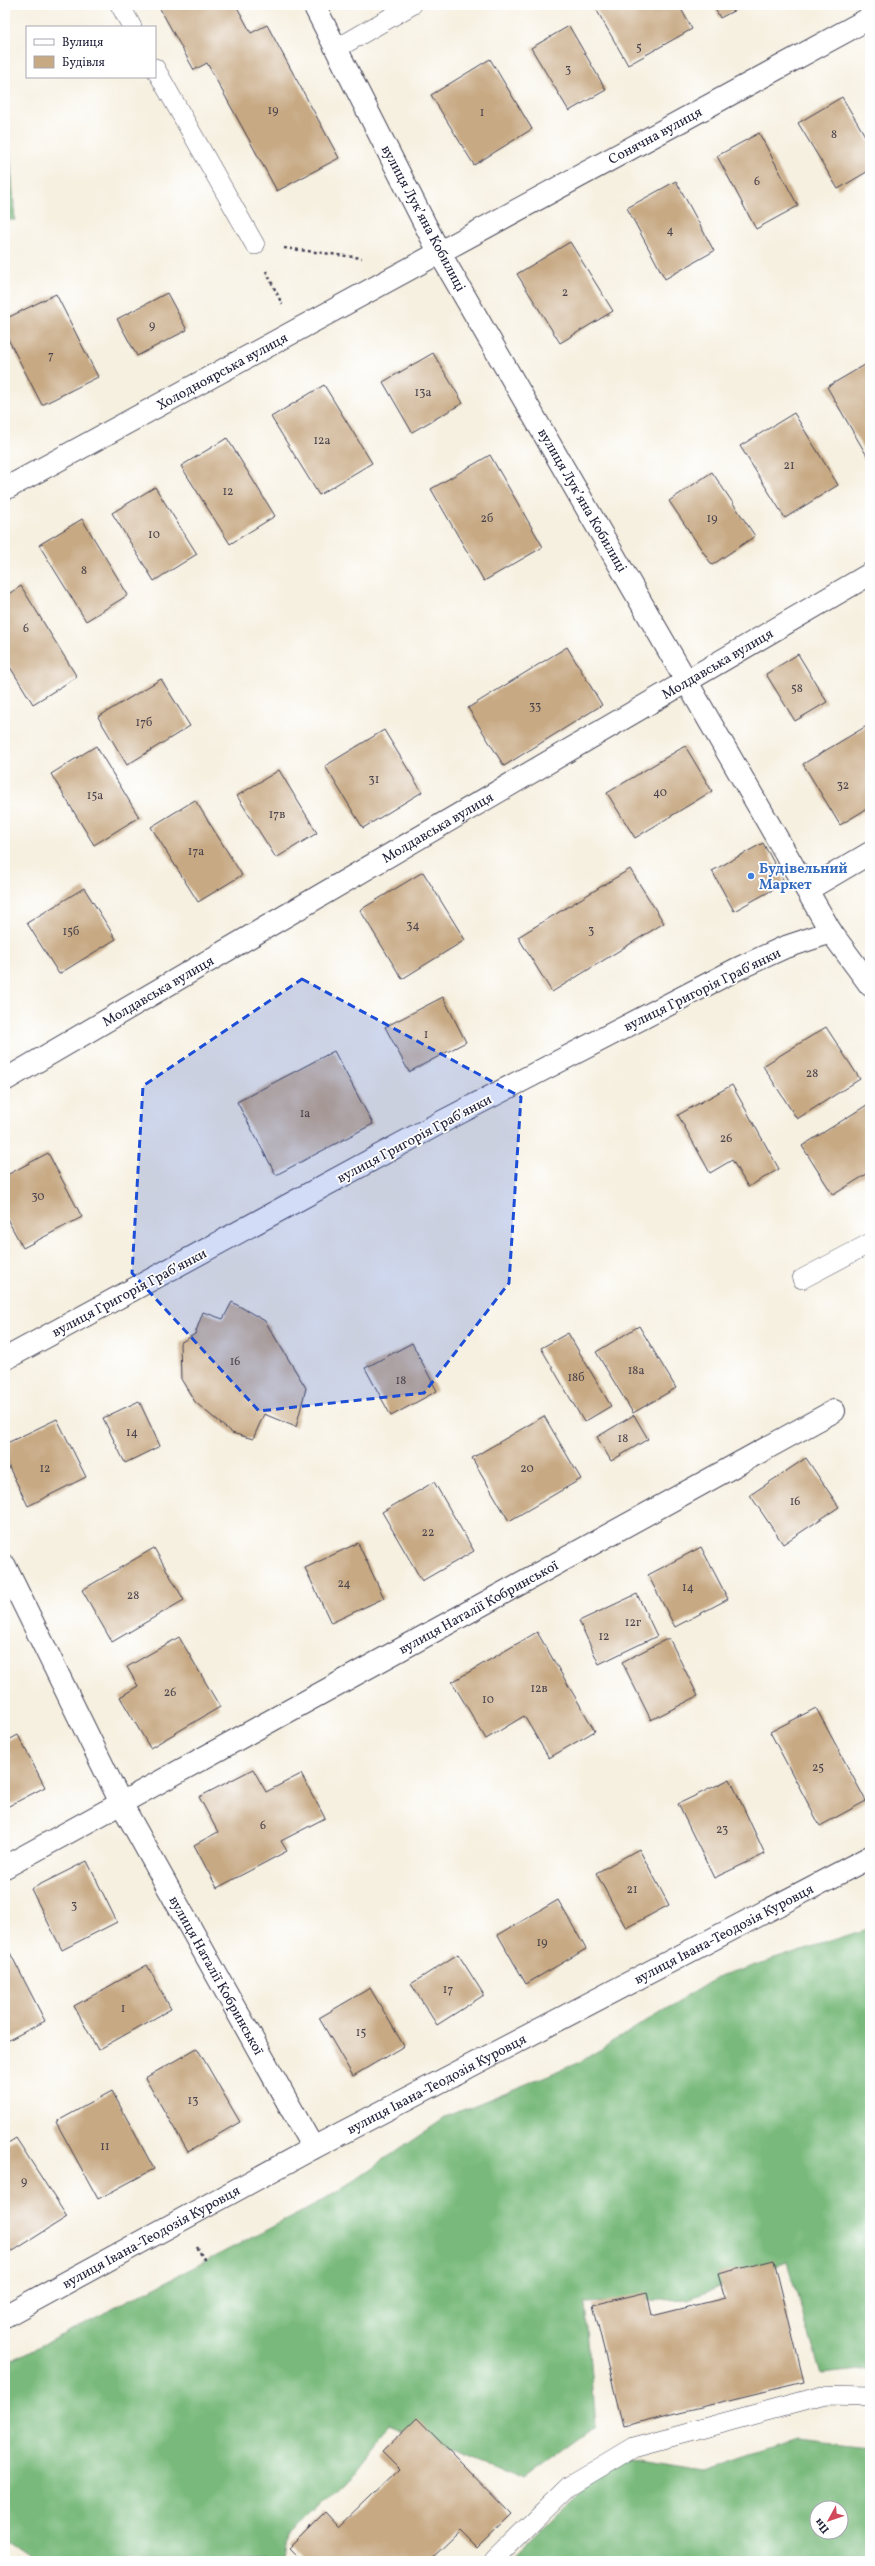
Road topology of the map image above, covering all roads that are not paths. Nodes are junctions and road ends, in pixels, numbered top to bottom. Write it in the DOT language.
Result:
graph roads {
  1 [pos="120,5"];
  2 [pos="314,5"];
  3 [pos="412,5"];
  4 [pos="870,18"];
  5 [pos="131,26"];
  6 [pos="336,49"];
  7 [pos="156,70"];
  8 [pos="255,245"];
  9 [pos="439,252"];
  10 [pos="5,489"];
  11 [pos="870,574"];
  12 [pos="686,680"];
  13 [pos="870,853"];
  14 [pos="806,890"];
  15 [pos="831,932"];
  16 [pos="855,965"];
  17 [pos="870,985"];
  18 [pos="870,992"];
  19 [pos="5,1080"];
  20 [pos="870,1243"];
  21 [pos="802,1279"];
  22 [pos="5,1359"];
  23 [pos="834,1411"];
  24 [pos="5,1566"];
  25 [pos="122,1802"];
  26 [pos="870,1857"];
  27 [pos="5,1867"];
  28 [pos="313,2148"];
  29 [pos="5,2316"];
  30 [pos="870,2396"];
  31 [pos="493,2561"];
  1 -- 5 [label="lane"];
  2 -- 6 [label="street, вулиця Лукʼяна Кобилиці"];
  3 -- 6 [label="lane"];
  4 -- 9 [label="street, Сонячна вулиця"];
  6 -- 9 [label="street, вулиця Лукʼяна Кобилиці"];
  7 -- 8 [label="lane"];
  9 -- 10 [label="street, Холодноярська вулиця"];
  9 -- 12 [label="street, вулиця Лукʼяна Кобилиці"];
  11 -- 12 [label="street, Молдавська вулиця"];
  12 -- 14 [label="street, вулиця Лукʼяна Кобилиці"];
  12 -- 19 [label="street, Молдавська вулиця"];
  13 -- 14 [label="street"];
  14 -- 15 [label="street, вулиця Лукʼяна Кобилиці"];
  15 -- 16 [label="street, вулиця Лукʼяна Кобилиці"];
  15 -- 22 [label="street, вулиця Григорія Грабʼянки"];
  16 -- 17 [label="street, вулиця Лукʼяна Кобилиці"];
  16 -- 18 [label="lane"];
  20 -- 21 [label="lane"];
  23 -- 25 [label="street, вулиця Наталії Кобринської"];
  24 -- 25 [label="street, вулиця Наталії Кобринської"];
  25 -- 27 [label="street, вулиця Наталії Кобринської"];
  25 -- 28 [label="street, вулиця Наталії Кобринської"];
  26 -- 28 [label="street, вулиця Івана-Теодозія Куровця"];
  28 -- 29 [label="street, вулиця Івана-Теодозія Куровця"];
  30 -- 31 [label="lane"];
}
